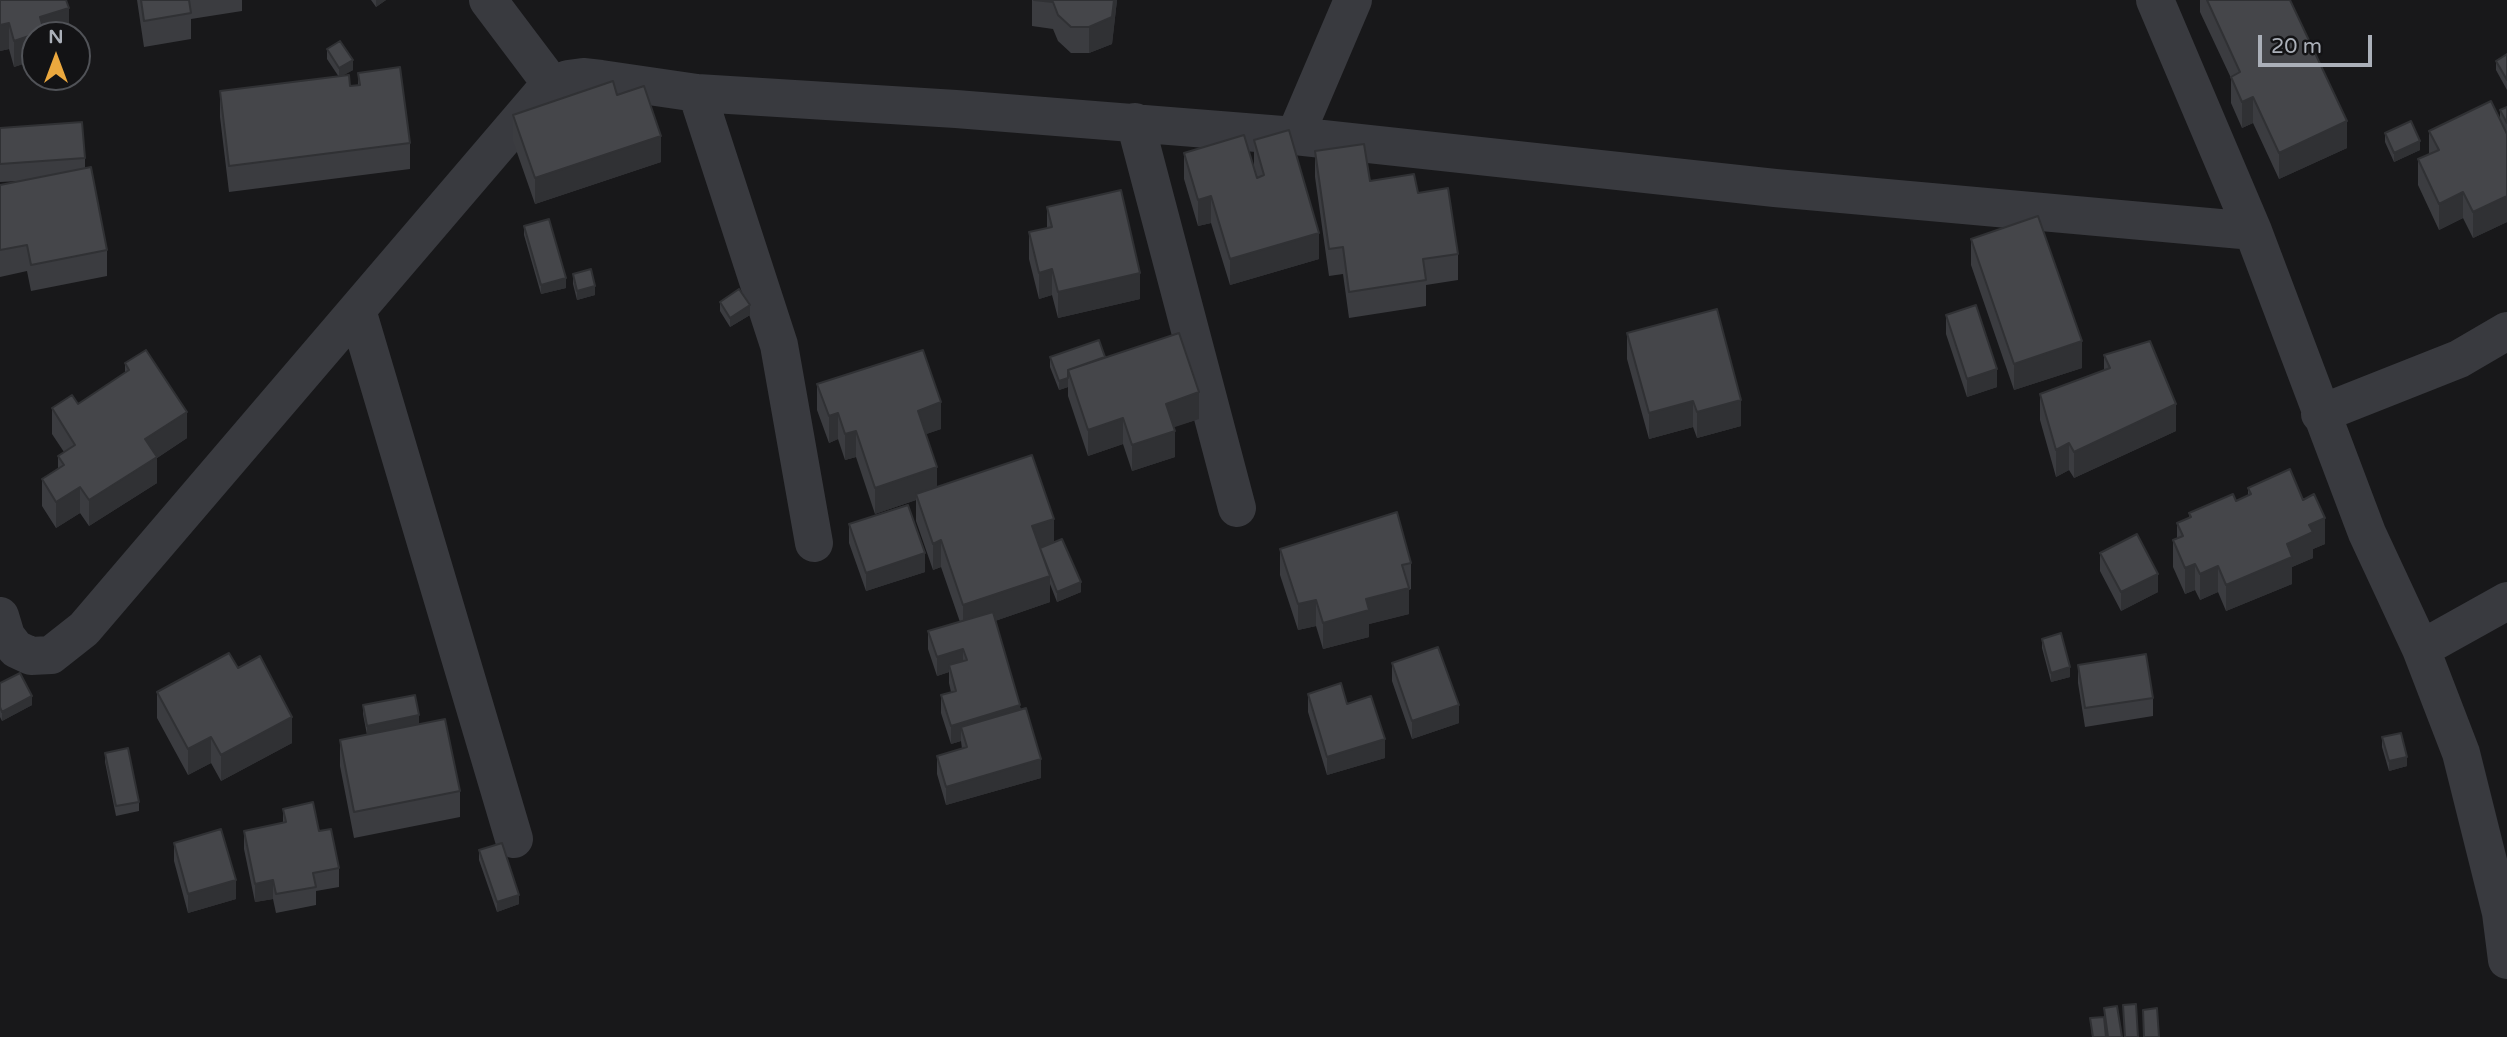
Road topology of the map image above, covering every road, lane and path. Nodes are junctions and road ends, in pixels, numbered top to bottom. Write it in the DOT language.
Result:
graph roads {
  1 [pos="488,0"];
  2 [pos="1353,0"];
  3 [pos="2155,0"];
  4 [pos="552,85"];
  5 [pos="697,93"];
  6 [pos="1135,122"];
  7 [pos="1295,136"];
  8 [pos="2253,232"];
  9 [pos="357,310"];
  10 [pos="2507,331"];
  11 [pos="2320,414"];
  12 [pos="1237,508"];
  13 [pos="814,543"];
  14 [pos="2507,601"];
  15 [pos="5,642"];
  16 [pos="2421,649"];
  17 [pos="514,839"];
  18 [pos="2507,960"];
  1 -- 4 [label="street"];
  2 -- 7 [label="street"];
  3 -- 8 [label="street"];
  4 -- 5 [label="street"];
  4 -- 9 [label="street"];
  5 -- 6 [label="street"];
  5 -- 13 [label="street"];
  6 -- 7 [label="street"];
  6 -- 12 [label="street"];
  7 -- 8 [label="street"];
  8 -- 11 [label="street"];
  9 -- 15 [label="street"];
  9 -- 17 [label="street"];
  10 -- 11 [label="street"];
  11 -- 16 [label="street"];
  14 -- 16 [label="street"];
  16 -- 18 [label="street"];
}
